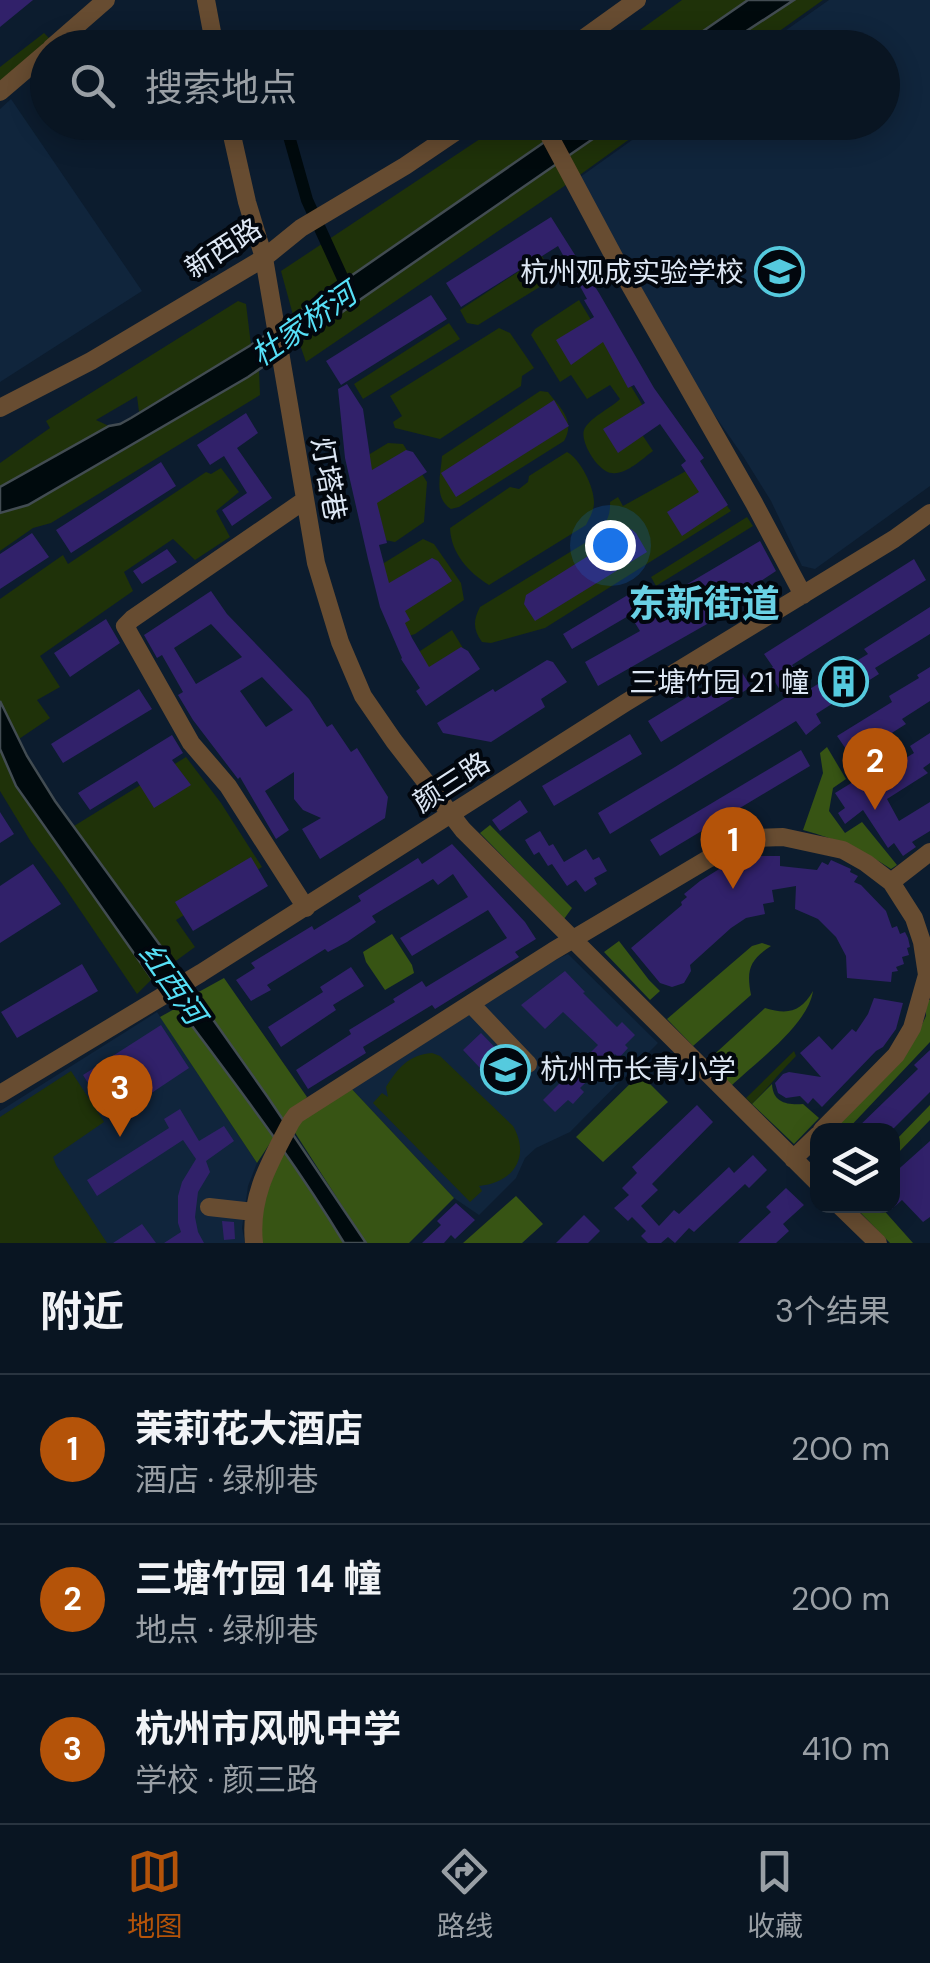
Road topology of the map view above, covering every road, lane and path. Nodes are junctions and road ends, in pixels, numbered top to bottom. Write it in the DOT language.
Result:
graph roads {
  1 [pos="106,0"];
  2 [pos="206,0"];
  3 [pos="638,0"];
  4 [pos="71,30"];
  5 [pos="212,30"];
  6 [pos="596,30"];
  7 [pos="30,66"];
  8 [pos="0,92"];
  9 [pos="233,140"];
  10 [pos="443,140"];
  11 [pos="552,140"];
  12 [pos="264,258"];
  13 [pos="0,408"];
  14 [pos="305,500"];
  15 [pos="930,513"];
  16 [pos="803,595"];
  17 [pos="452,814"];
  18 [pos="930,852"];
  19 [pos="891,882"];
  20 [pos="306,908"];
  21 [pos="576,940"];
  22 [pos="471,1004"];
  23 [pos="528,1064"];
  24 [pos="2,1087"];
  25 [pos="830,1123"];
  26 [pos="810,1143"];
  27 [pos="793,1159"];
  28 [pos="810,1175"];
  29 [pos="209,1208"];
  30 [pos="254,1212"];
  31 [pos="847,1213"];
  32 [pos="254,1243"];
  33 [pos="878,1243"];
  1 -- 4 [label="street"];
  2 -- 5 [label="street"];
  3 -- 6 [label="street"];
  7 -- 8 [label="street"];
  9 -- 12 [label="street, 灯塔巷"];
  10 -- 12 [label="street, 新西路"];
  11 -- 16 [label="street"];
  12 -- 13 [label="street, 新西路"];
  12 -- 14 [label="street, 灯塔巷"];
  14 -- 17 [label="street, 灯塔巷"];
  14 -- 20 [label="street"];
  15 -- 16 [label="street, 颜三路"];
  16 -- 17 [label="street, 颜三路"];
  17 -- 20 [label="street, 颜三路"];
  17 -- 21 [label="street, 灯塔巷"];
  18 -- 19 [label="street"];
  19 -- 21 [label="street"];
  19 -- 25 [label="street"];
  20 -- 24 [label="street, 颜三路"];
  21 -- 22 [label="street"];
  21 -- 27 [label="street, 灯塔巷"];
  22 -- 23 [label="street"];
  22 -- 30 [label="street"];
  26 -- 27 [label="street"];
  27 -- 28 [label="street, 灯塔巷"];
  29 -- 30 [label="street"];
  30 -- 32 [label="street"];
  31 -- 33 [label="street"];
}
